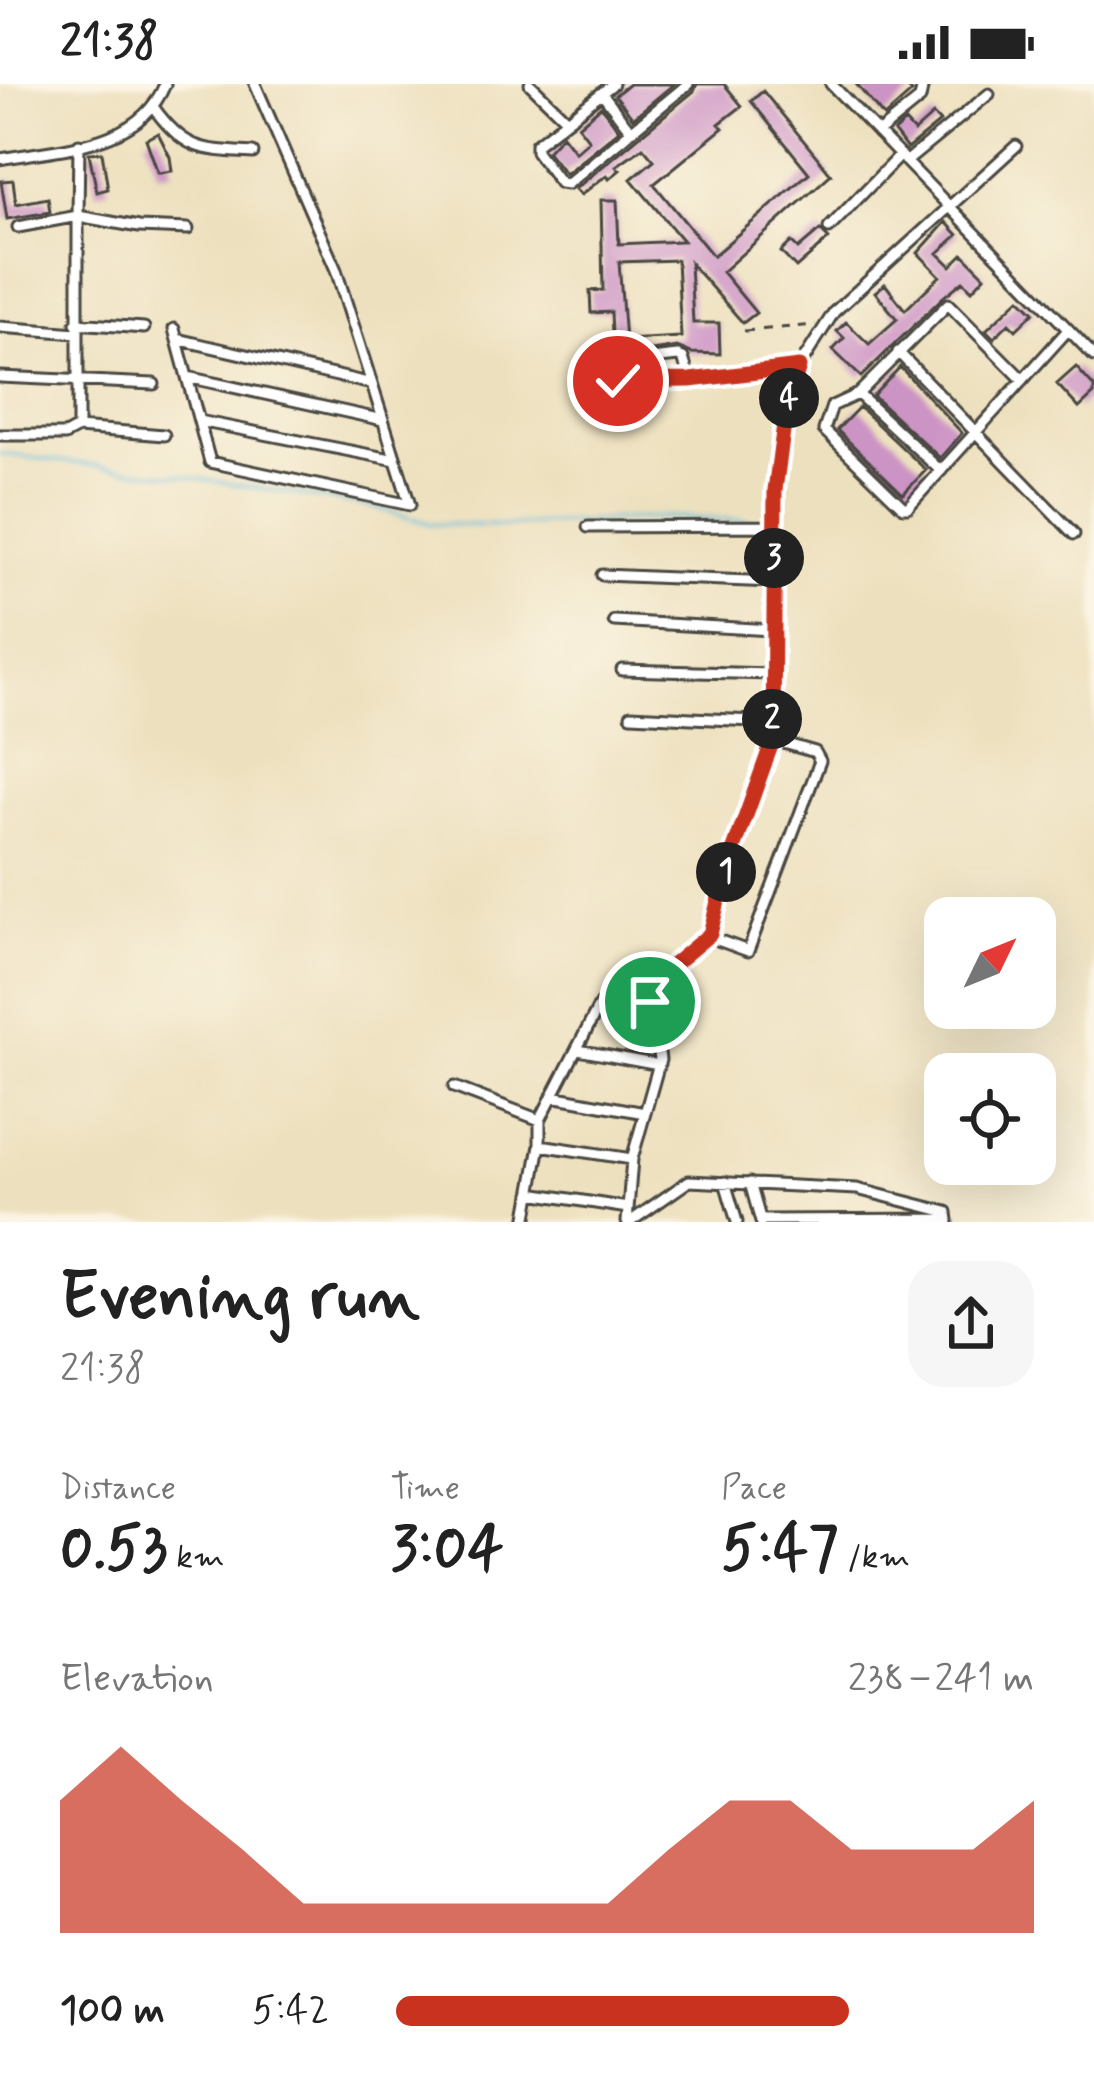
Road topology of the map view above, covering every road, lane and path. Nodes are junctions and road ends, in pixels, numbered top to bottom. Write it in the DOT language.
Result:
graph roads {
  1 [pos="166,84"];
  2 [pos="255,84"];
  3 [pos="530,84"];
  4 [pos="613,84"];
  5 [pos="688,84"];
  6 [pos="831,84"];
  7 [pos="920,85"];
  8 [pos="602,93"];
  9 [pos="989,94"];
  10 [pos="154,108"];
  11 [pos="567,121"];
  12 [pos="631,130"];
  13 [pos="878,133"];
  14 [pos="80,145"];
  15 [pos="1016,146"];
  16 [pos="253,153"];
  17 [pos="903,158"];
  18 [pos="0,159"];
  19 [pos="948,204"];
  20 [pos="78,217"];
  21 [pos="18,227"];
  22 [pos="829,228"];
  23 [pos="188,230"];
  24 [pos="824,324"];
  25 [pos="0,327"];
  26 [pos="76,328"];
  27 [pos="143,328"];
  28 [pos="1068,330"];
  29 [pos="744,332"];
  30 [pos="898,352"];
  31 [pos="1094,356"];
  32 [pos="624,362"];
  33 [pos="799,367"];
  34 [pos="0,377"];
  35 [pos="187,377"];
  36 [pos="690,380"];
  37 [pos="1022,380"];
  38 [pos="618,381"];
  39 [pos="76,382"];
  40 [pos="154,384"];
  41 [pos="372,384"];
  42 [pos="859,394"];
  43 [pos="383,420"];
  44 [pos="199,421"];
  45 [pos="78,428"];
  46 [pos="977,431"];
  47 [pos="0,435"];
  48 [pos="164,435"];
  49 [pos="395,460"];
  50 [pos="941,471"];
  51 [pos="773,522"];
  52 [pos="588,527"];
  53 [pos="1074,534"];
  54 [pos="602,575"];
  55 [pos="773,582"];
  56 [pos="614,621"];
  57 [pos="772,630"];
  58 [pos="622,670"];
  59 [pos="772,674"];
  60 [pos="631,715"];
  61 [pos="772,722"];
  62 [pos="773,740"];
  63 [pos="710,934"];
  64 [pos="650,1002"];
  65 [pos="578,1050"];
  66 [pos="659,1065"];
  67 [pos="454,1087"];
  68 [pos="552,1096"];
  69 [pos="645,1113"];
  70 [pos="540,1120"];
  71 [pos="540,1145"];
  72 [pos="632,1159"];
  73 [pos="725,1182"];
  74 [pos="750,1183"];
  75 [pos="531,1193"];
  76 [pos="628,1208"];
  77 [pos="948,1220"];
  78 [pos="761,1221"];
  79 [pos="526,1222"];
  80 [pos="628,1222"];
  81 [pos="737,1222"];
  1 -- 10 [label="street"];
  2 -- 41 [label="street"];
  3 -- 11 [label="street"];
  4 -- 8 [label="street"];
  5 -- 12 [label="street"];
  6 -- 13 [label="street"];
  7 -- 13 [label="street"];
  8 -- 11 [label="street"];
  8 -- 12 [label="street"];
  9 -- 17 [label="street"];
  10 -- 14 [label="street"];
  10 -- 16 [label="street"];
  11 -- 12 [label="street"];
  13 -- 17 [label="street"];
  14 -- 18 [label="street"];
  14 -- 20 [label="street"];
  15 -- 19 [label="street"];
  17 -- 19 [label="street"];
  17 -- 22 [label="street"];
  19 -- 24 [label="street"];
  19 -- 28 [label="street"];
  20 -- 21 [label="street"];
  20 -- 23 [label="street"];
  20 -- 26 [label="street"];
  24 -- 29 [label="path"];
  24 -- 33 [label="street"];
  25 -- 26 [label="street"];
  26 -- 27 [label="street"];
  26 -- 39 [label="street"];
  28 -- 31 [label="street"];
  28 -- 37 [label="street"];
  30 -- 37 [label="street"];
  30 -- 42 [label="street"];
  30 -- 46 [label="street"];
  32 -- 36 [label="street"];
  33 -- 36 [label="street"];
  33 -- 51 [label="street"];
  34 -- 39 [label="street"];
  35 -- 41 [label="street"];
  35 -- 43 [label="street"];
  35 -- 44 [label="street"];
  36 -- 38 [label="street"];
  37 -- 46 [label="street"];
  39 -- 40 [label="street"];
  39 -- 45 [label="street"];
  41 -- 43 [label="street"];
  42 -- 50 [label="street"];
  42 -- 50 [label="street"];
  43 -- 49 [label="street"];
  44 -- 49 [label="street"];
  44 -- 49 [label="street"];
  45 -- 47 [label="street"];
  45 -- 48 [label="street"];
  46 -- 50 [label="street"];
  46 -- 53 [label="street"];
  51 -- 52 [label="street"];
  51 -- 55 [label="street"];
  54 -- 55 [label="street"];
  55 -- 57 [label="street"];
  56 -- 57 [label="street"];
  57 -- 59 [label="street"];
  58 -- 59 [label="street"];
  59 -- 61 [label="street"];
  60 -- 61 [label="street"];
  61 -- 62 [label="street"];
  62 -- 63 [label="street"];
  62 -- 63 [label="street"];
  63 -- 64 [label="street"];
  64 -- 65 [label="street"];
  64 -- 66 [label="street"];
  65 -- 66 [label="street"];
  65 -- 68 [label="street"];
  66 -- 69 [label="street"];
  67 -- 70 [label="street"];
  68 -- 69 [label="street"];
  68 -- 70 [label="street"];
  69 -- 72 [label="street"];
  70 -- 71 [label="street"];
  71 -- 72 [label="street"];
  71 -- 75 [label="street"];
  72 -- 76 [label="street"];
  73 -- 74 [label="street"];
  73 -- 80 [label="street"];
  73 -- 81 [label="street"];
  74 -- 77 [label="street"];
  74 -- 78 [label="street"];
  75 -- 76 [label="street"];
  75 -- 79 [label="street"];
  76 -- 80 [label="street"];
  77 -- 78 [label="street"];
}
